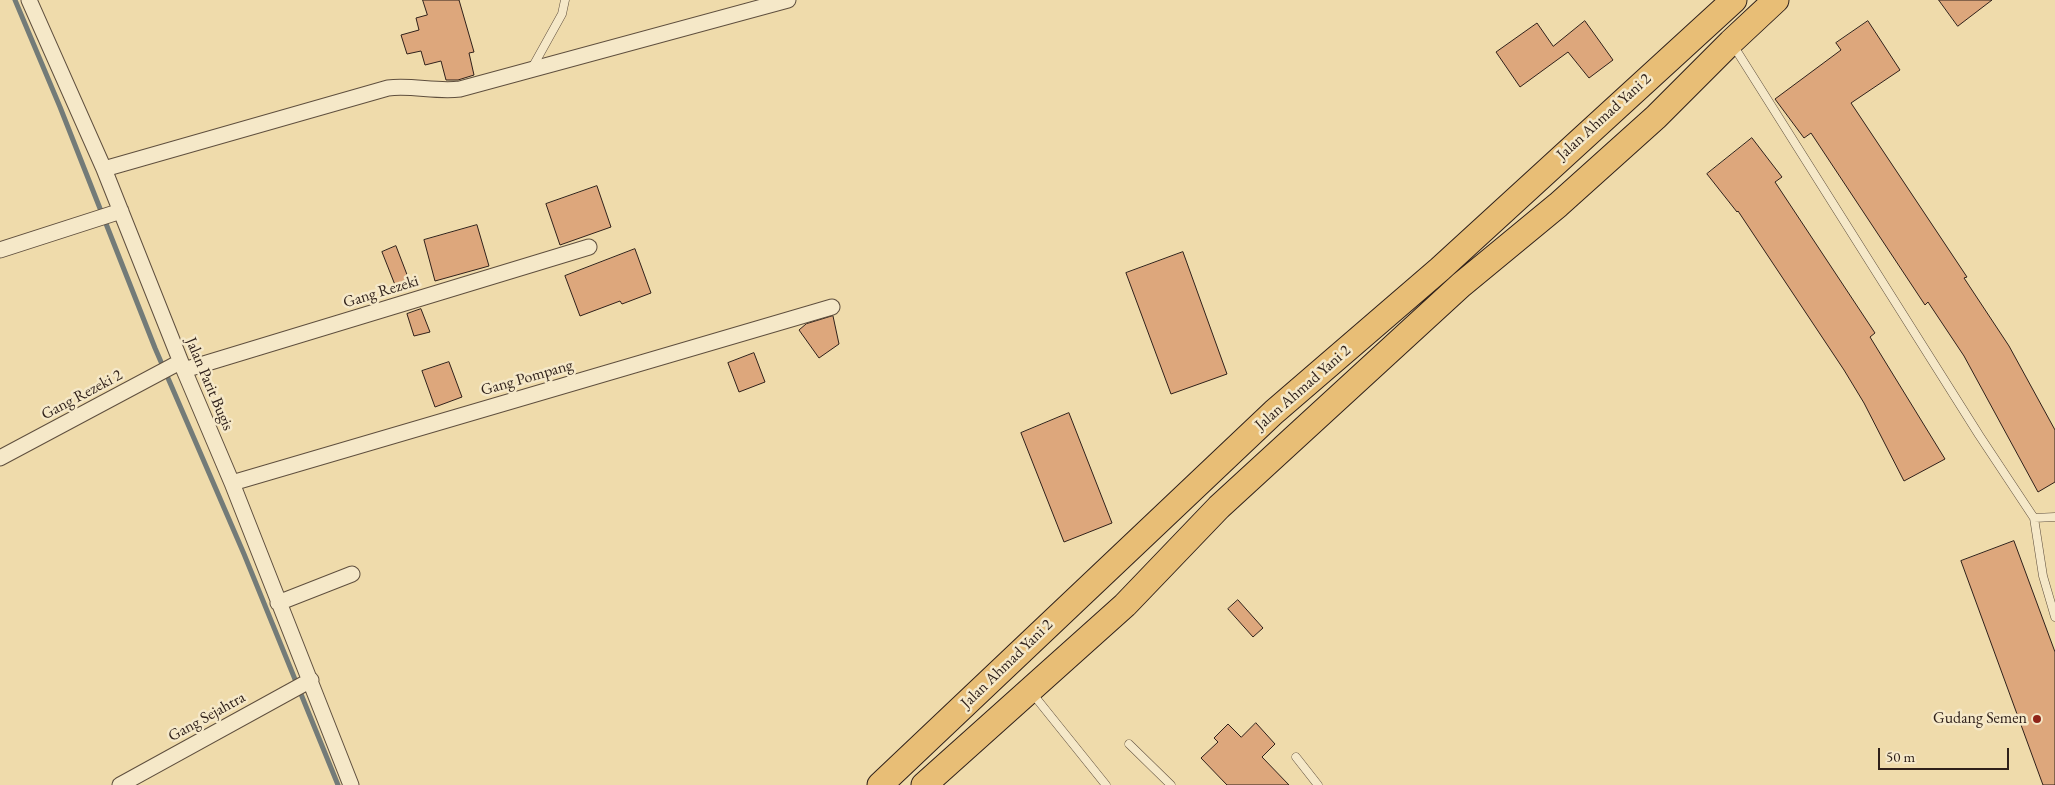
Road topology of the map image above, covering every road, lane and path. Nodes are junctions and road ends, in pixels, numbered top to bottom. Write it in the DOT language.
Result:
graph roads {
  1 [pos="565,0"];
  2 [pos="788,0"];
  3 [pos="1734,0"];
  4 [pos="1776,0"];
  5 [pos="35,1"];
  6 [pos="1731,42"];
  7 [pos="532,70"];
  8 [pos="104,169"];
  9 [pos="121,211"];
  10 [pos="589,247"];
  11 [pos="0,250"];
  12 [pos="832,307"];
  13 [pos="182,366"];
  14 [pos="0,458"];
  15 [pos="232,483"];
  16 [pos="2055,517"];
  17 [pos="2034,518"];
  18 [pos="352,574"];
  19 [pos="278,603"];
  20 [pos="2055,617"];
  21 [pos="311,680"];
  22 [pos="1030,689"];
  23 [pos="1129,744"];
  24 [pos="1296,757"];
  25 [pos="120,785"];
  26 [pos="351,785"];
  27 [pos="880,785"];
  28 [pos="924,785"];
  29 [pos="1106,785"];
  30 [pos="1171,785"];
  31 [pos="1318,785"];
  1 -- 7 [label="lane"];
  2 -- 7 [label="street"];
  3 -- 27 [label="highway, Jalan Ahmad Yani 2"];
  4 -- 6 [label="highway, Jalan Ahmad Yani 2"];
  5 -- 8 [label="street, Jalan Parit Bugis"];
  6 -- 17 [label="lane"];
  6 -- 22 [label="highway, Jalan Ahmad Yani 2"];
  7 -- 8 [label="street"];
  8 -- 9 [label="street, Jalan Parit Bugis"];
  9 -- 11 [label="street"];
  9 -- 13 [label="street, Jalan Parit Bugis"];
  10 -- 13 [label="street, Gang Rezeki"];
  12 -- 15 [label="street, Gang Pompang"];
  13 -- 14 [label="street, Gang Rezeki 2"];
  13 -- 15 [label="street, Jalan Parit Bugis"];
  15 -- 19 [label="street, Jalan Parit Bugis"];
  16 -- 17 [label="lane"];
  17 -- 20 [label="lane"];
  18 -- 19 [label="street"];
  19 -- 21 [label="street, Jalan Parit Bugis"];
  21 -- 25 [label="street, Gang Sejahtra"];
  21 -- 26 [label="street, Jalan Parit Bugis"];
  22 -- 28 [label="highway, Jalan Ahmad Yani 2"];
  22 -- 29 [label="lane"];
  23 -- 30 [label="lane"];
  24 -- 31 [label="lane"];
}
